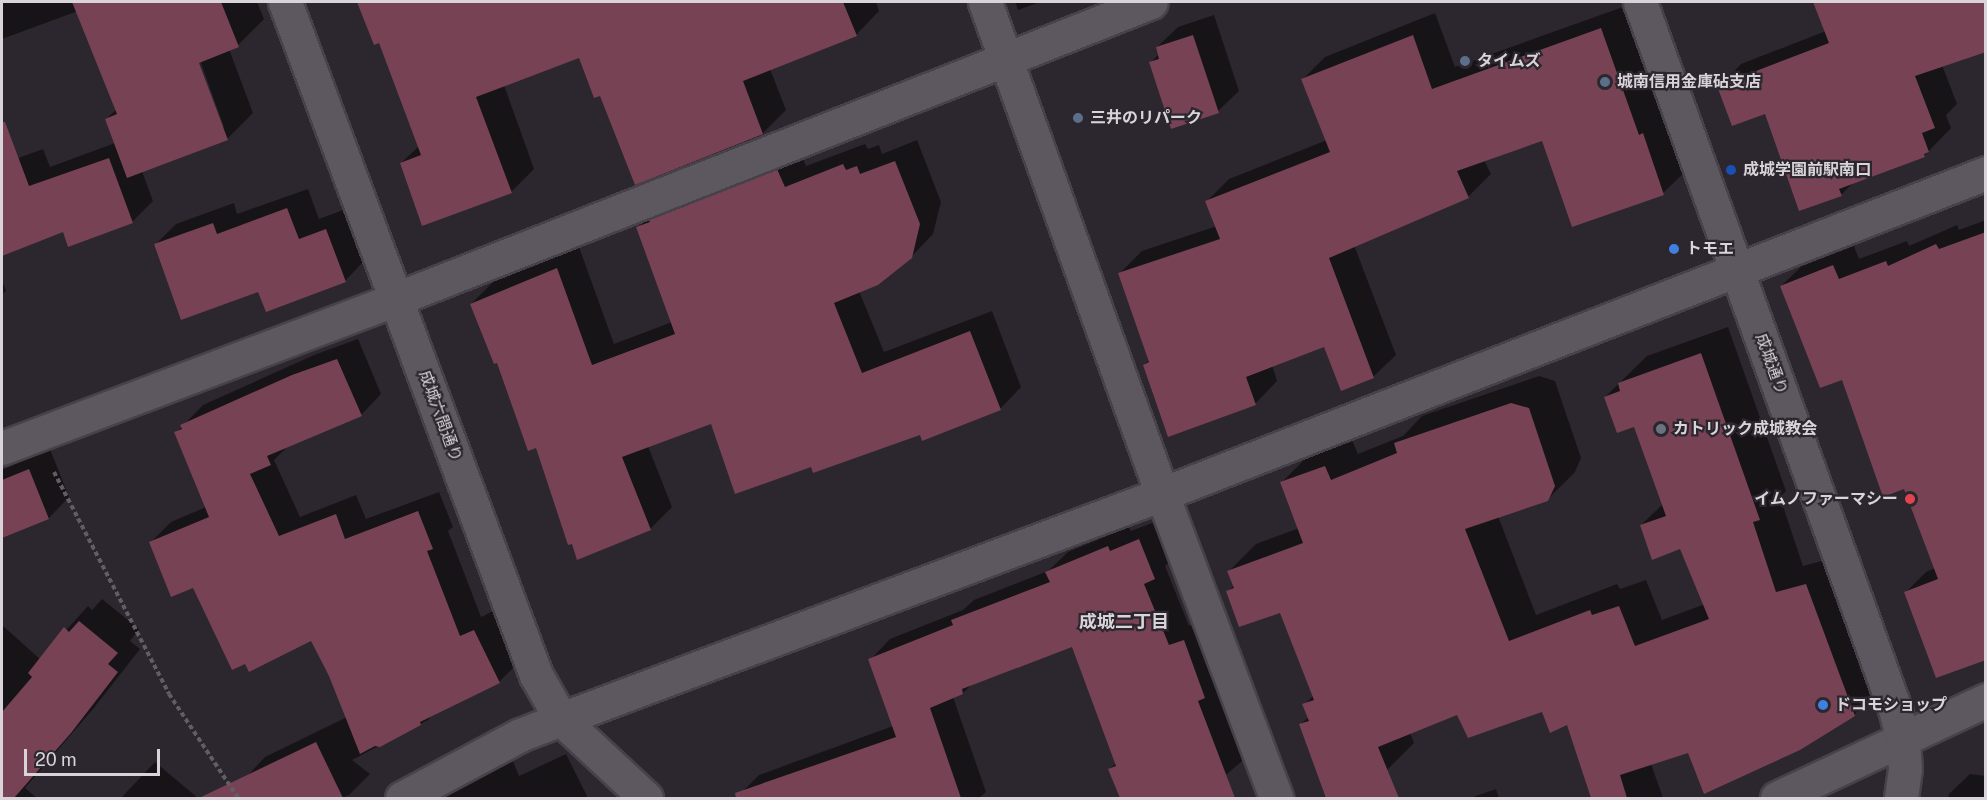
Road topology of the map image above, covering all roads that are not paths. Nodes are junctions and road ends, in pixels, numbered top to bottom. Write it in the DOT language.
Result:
graph roads {
  1 [pos="285,2"];
  2 [pos="985,2"];
  3 [pos="1151,2"];
  4 [pos="1640,2"];
  5 [pos="1006,59"];
  6 [pos="1986,173"];
  7 [pos="1737,272"];
  8 [pos="396,299"];
  9 [pos="2,447"];
  10 [pos="1162,494"];
  11 [pos="1986,700"];
  12 [pos="561,719"];
  13 [pos="1904,741"];
  14 [pos="402,798"];
  15 [pos="646,798"];
  16 [pos="1276,798"];
  17 [pos="1777,798"];
  18 [pos="1901,798"];
  1 -- 8 [label="street, 成城六間通り"];
  2 -- 5 [label="street"];
  3 -- 5 [label="street"];
  4 -- 7 [label="street, 成城通り"];
  5 -- 8 [label="street"];
  5 -- 10 [label="street"];
  6 -- 7 [label="street"];
  7 -- 10 [label="street"];
  7 -- 13 [label="street, 成城通り"];
  8 -- 9 [label="street"];
  8 -- 12 [label="street, 成城六間通り"];
  10 -- 12 [label="street"];
  10 -- 16 [label="street"];
  11 -- 13 [label="street"];
  12 -- 14 [label="street"];
  12 -- 15 [label="street, 成城六間通り"];
  13 -- 17 [label="street"];
  13 -- 18 [label="street, 成城通り"];
}
